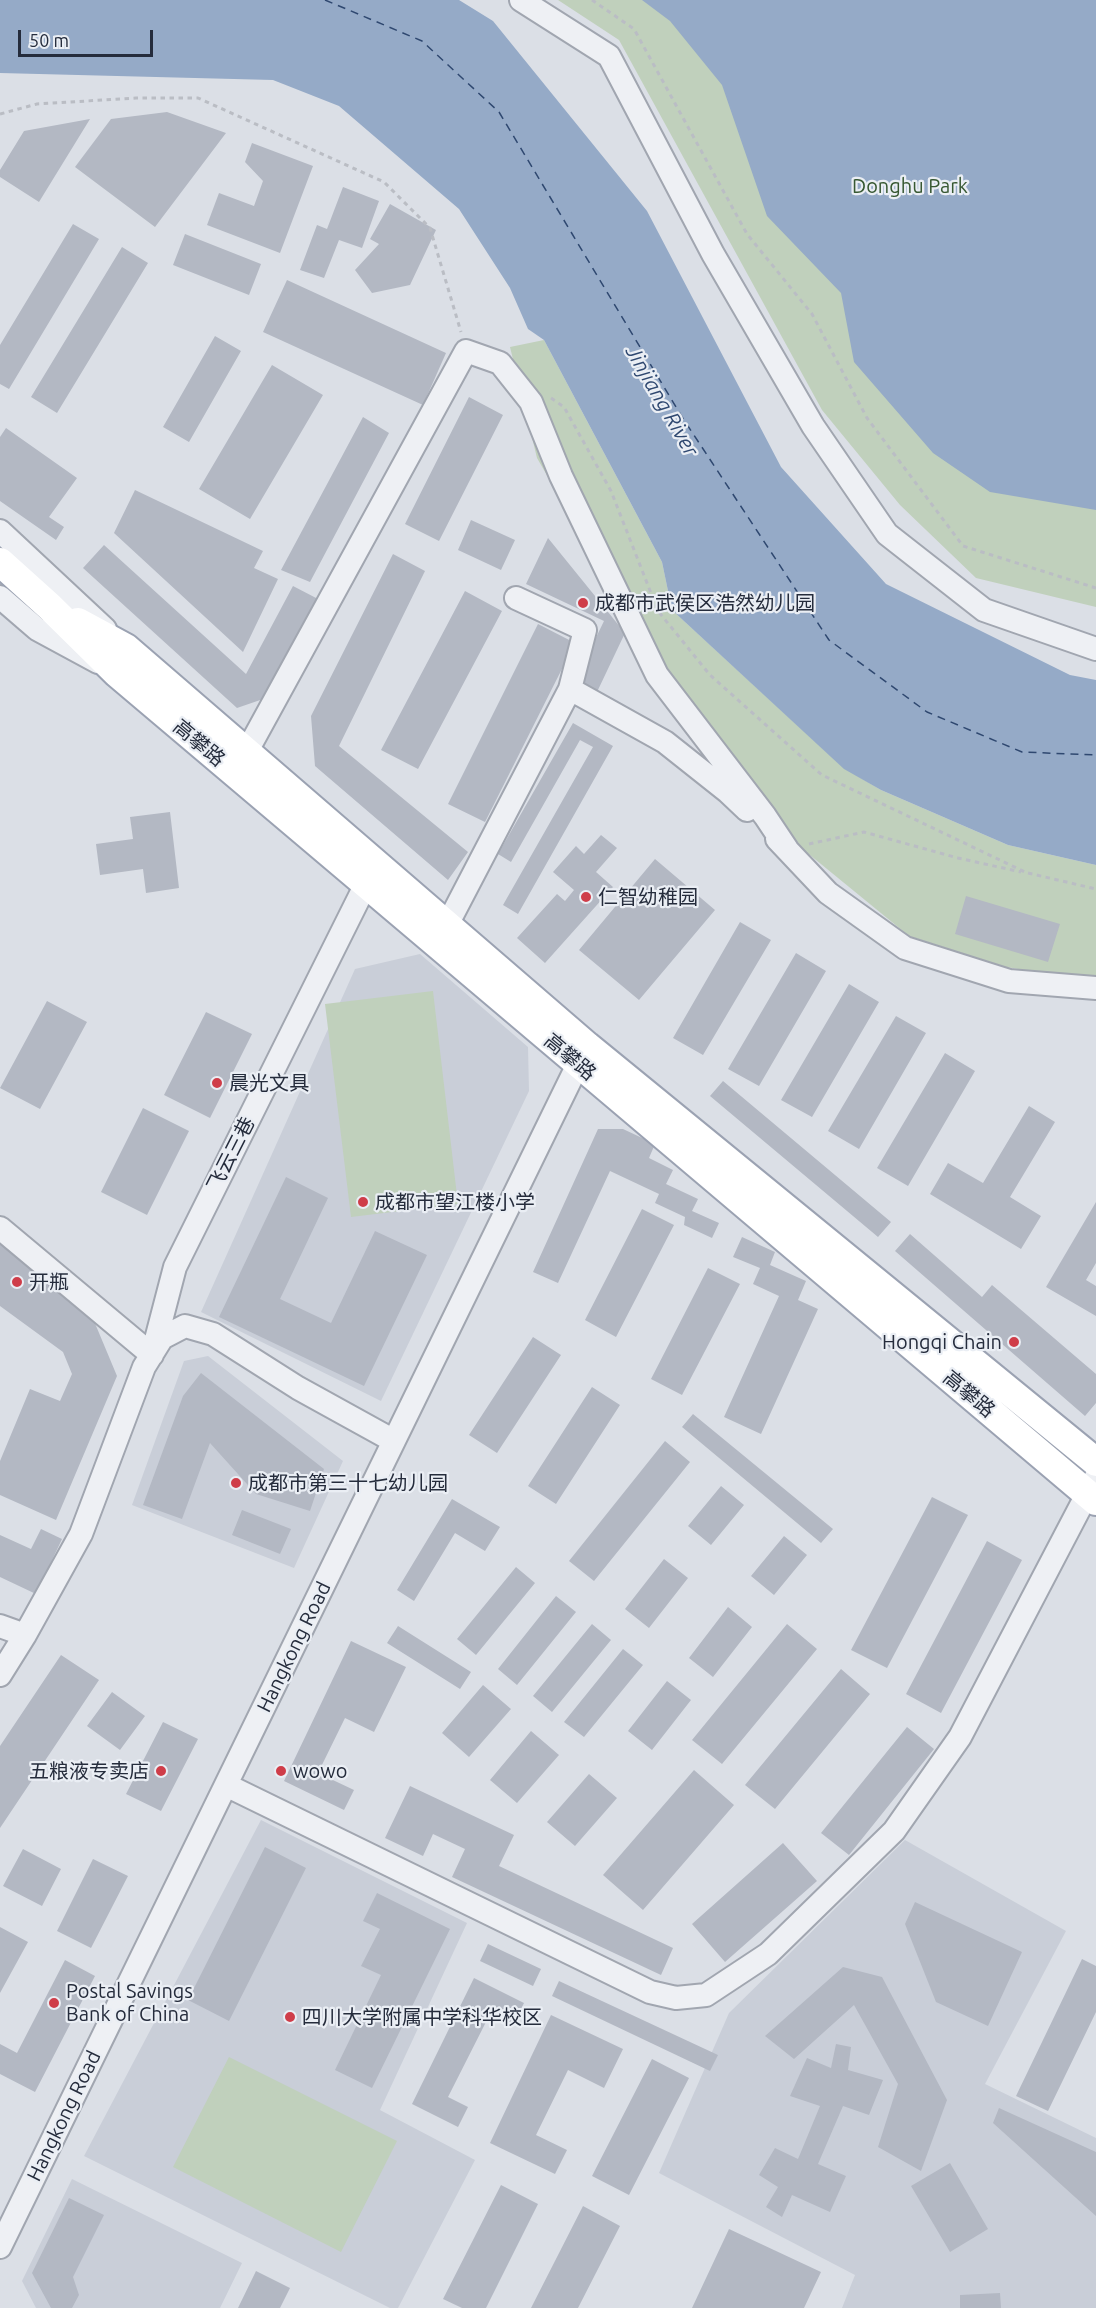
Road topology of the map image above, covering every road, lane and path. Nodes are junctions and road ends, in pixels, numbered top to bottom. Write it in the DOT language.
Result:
graph roads {
  1 [pos="520,0"];
  2 [pos="592,0"];
  3 [pos="0,114"];
  4 [pos="466,351"];
  5 [pos="546,394"];
  6 [pos="0,531"];
  7 [pos="0,562"];
  8 [pos="1096,588"];
  9 [pos="0,597"];
  10 [pos="516,598"];
  11 [pos="1096,649"];
  12 [pos="122,661"];
  13 [pos="570,689"];
  14 [pos="246,750"];
  15 [pos="787,849"];
  16 [pos="1027,873"];
  17 [pos="373,876"];
  18 [pos="1096,889"];
  19 [pos="447,925"];
  20 [pos="1096,988"];
  21 [pos="583,1055"];
  22 [pos="0,1228"];
  23 [pos="152,1354"];
  24 [pos="394,1441"];
  25 [pos="1094,1476"];
  26 [pos="0,1626"];
  27 [pos="26,1635"];
  28 [pos="0,1674"];
  29 [pos="226,1785"];
  30 [pos="0,2247"];
  1 -- 11 [label="street"];
  2 -- 8 [label="path"];
  3 -- 4 [label="path"];
  4 -- 14 [label="street"];
  4 -- 15 [label="street"];
  5 -- 16 [label="path"];
  6 -- 12 [label="street"];
  7 -- 12 [label="main road, 高攀路"];
  9 -- 12 [label="street"];
  10 -- 13 [label="street"];
  12 -- 14 [label="main road, 高攀路"];
  12 -- 17 [label="main road, 高攀路"];
  13 -- 15 [label="street"];
  13 -- 19 [label="street"];
  14 -- 17 [label="main road, 高攀路"];
  15 -- 16 [label="path"];
  15 -- 20 [label="street"];
  16 -- 18 [label="path"];
  17 -- 19 [label="main road, 高攀路"];
  17 -- 21 [label="main road, 高攀路"];
  17 -- 23 [label="street, 飞云三巷"];
  19 -- 21 [label="main road, 高攀路"];
  21 -- 24 [label="street, Hangkong Road"];
  21 -- 25 [label="main road, 高攀路"];
  22 -- 23 [label="street"];
  23 -- 24 [label="street"];
  23 -- 27 [label="street"];
  24 -- 29 [label="street, Hangkong Road"];
  25 -- 29 [label="street"];
  26 -- 27 [label="street"];
  27 -- 28 [label="street"];
  29 -- 30 [label="street, Hangkong Road"];
}
